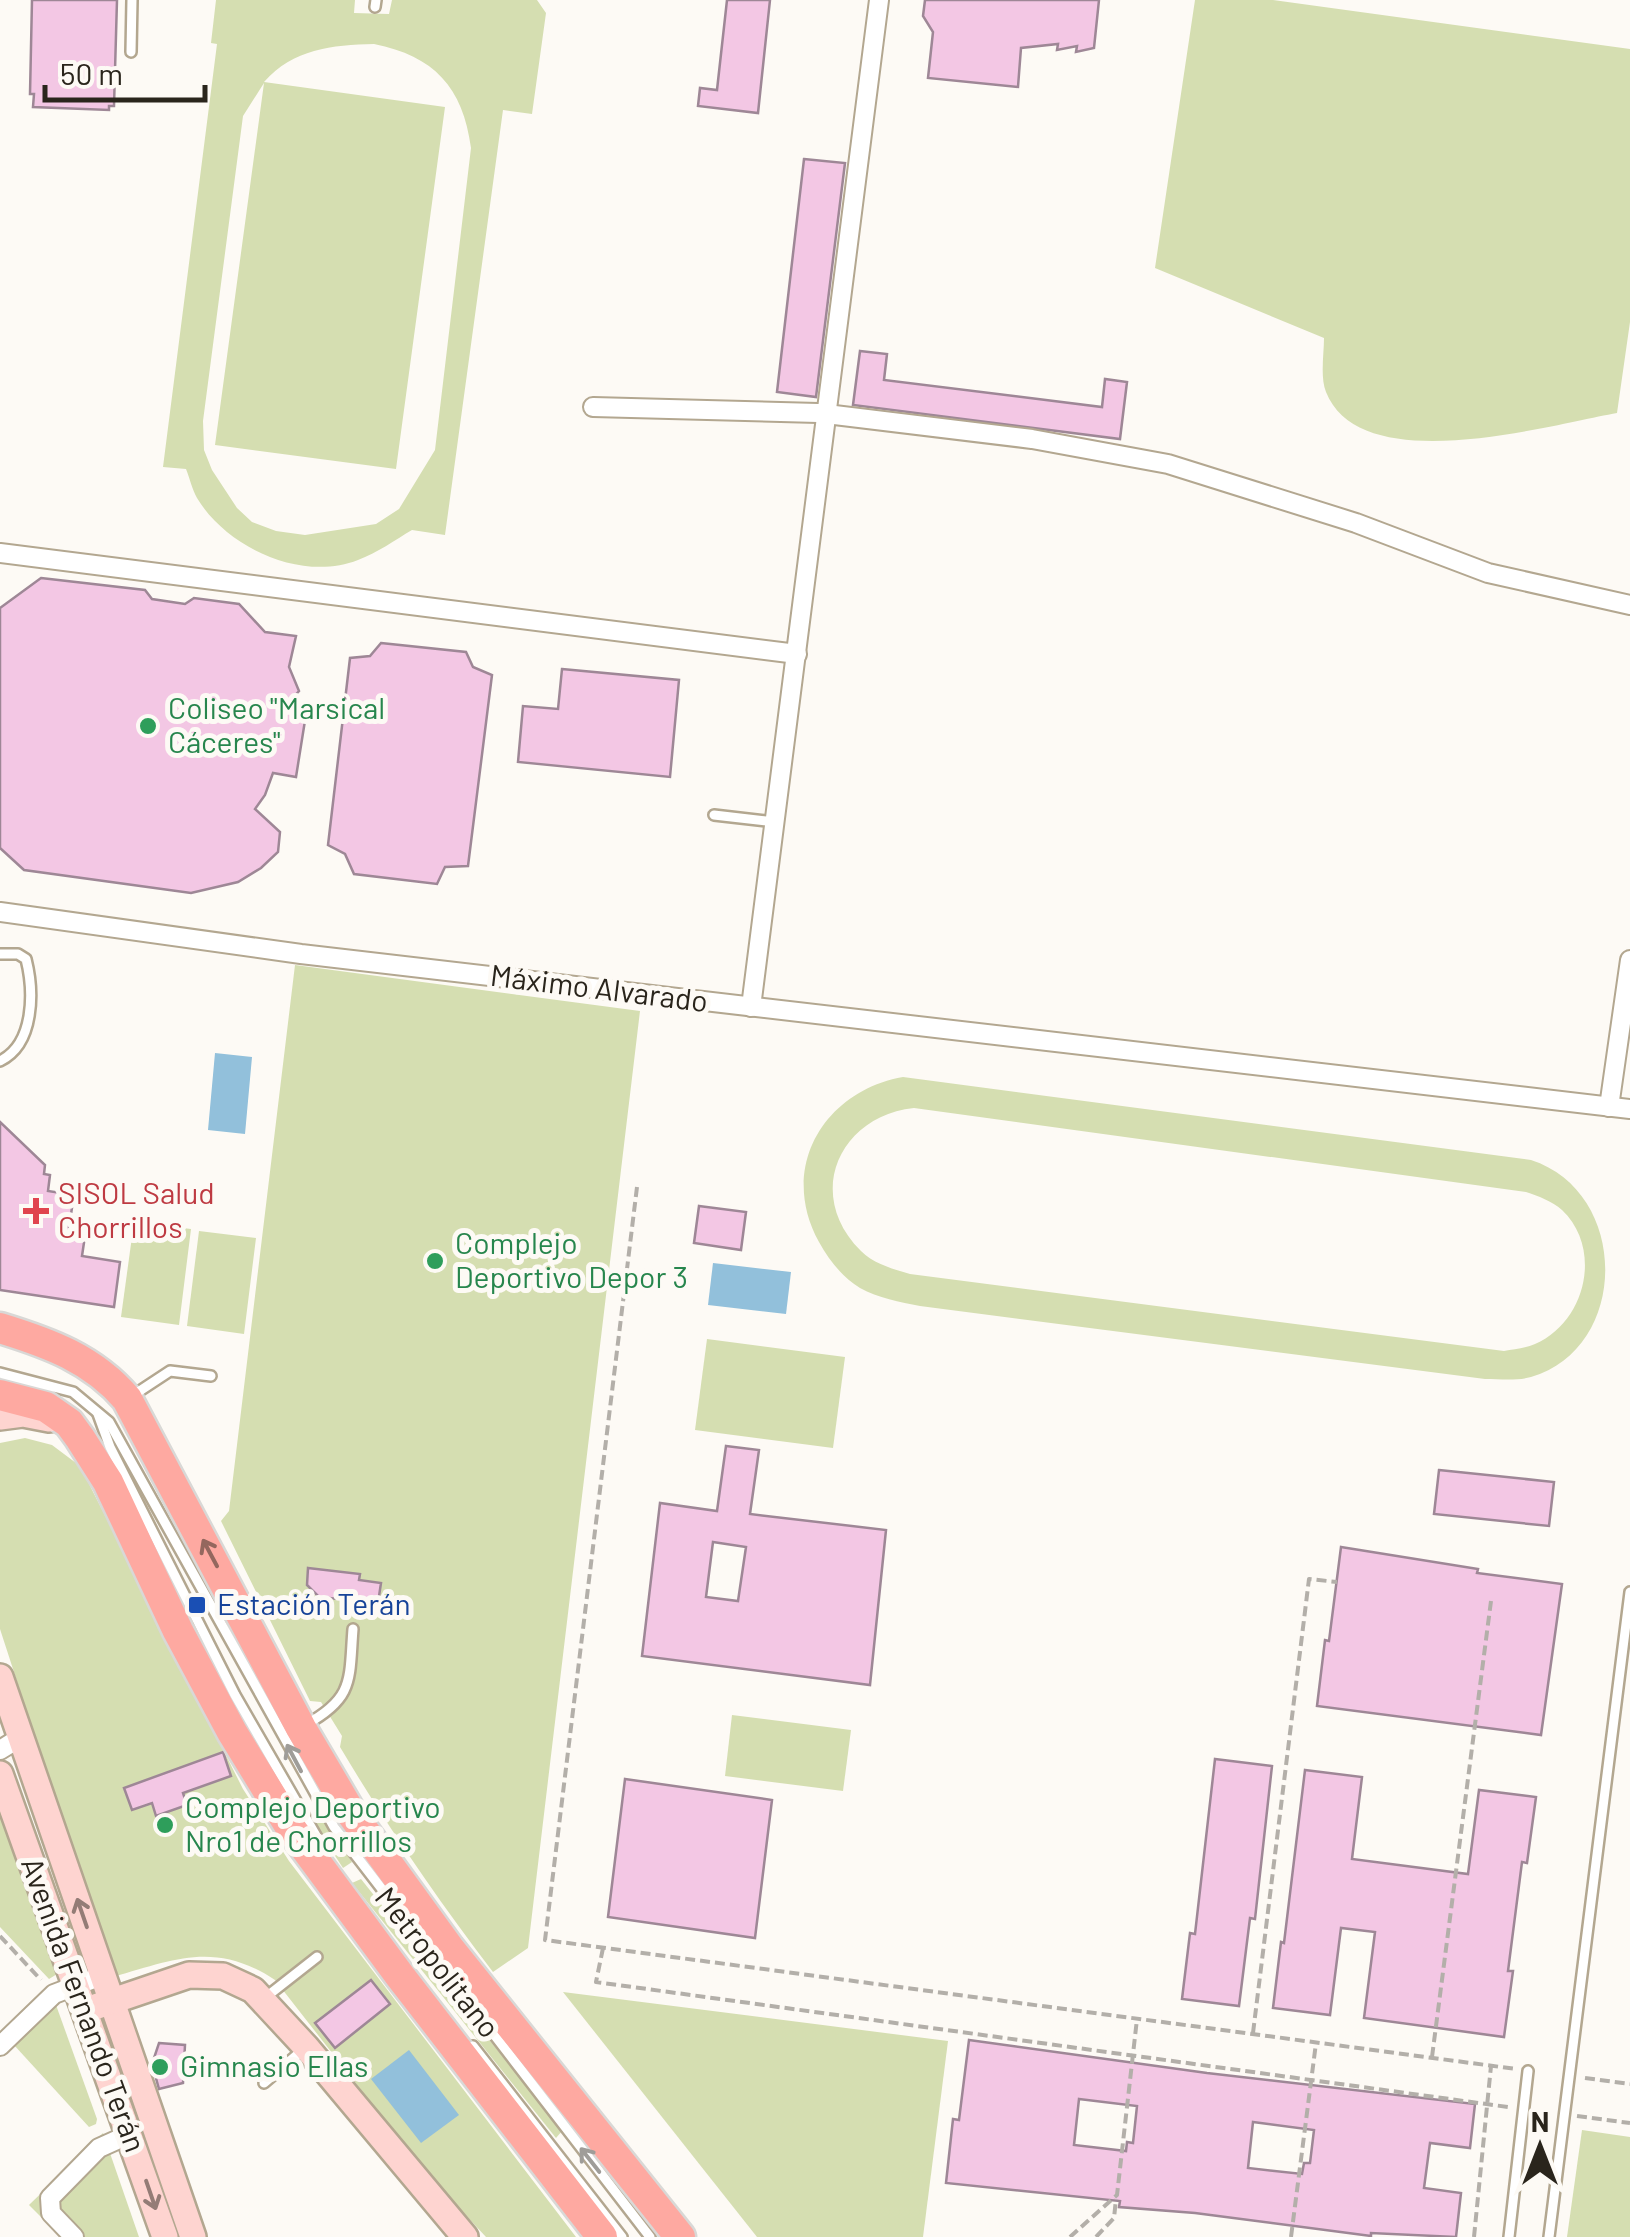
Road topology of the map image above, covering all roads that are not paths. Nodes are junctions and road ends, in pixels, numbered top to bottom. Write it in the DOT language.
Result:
graph roads {
  1 [pos="132,0"];
  2 [pos="878,0"];
  3 [pos="131,52"];
  4 [pos="593,407"];
  5 [pos="827,414"];
  6 [pos="0,553"];
  7 [pos="1630,605"];
  8 [pos="797,654"];
  9 [pos="714,815"];
  10 [pos="776,822"];
  11 [pos="0,912"];
  12 [pos="0,954"];
  13 [pos="1630,960"];
  14 [pos="751,1007"];
  15 [pos="0,1061"];
  16 [pos="1610,1106"];
  17 [pos="1630,1109"];
  18 [pos="0,1328"];
  19 [pos="0,1336"];
  20 [pos="32,1338"];
  21 [pos="0,1372"];
  22 [pos="211,1376"];
  23 [pos="0,1395"];
  24 [pos="127,1399"];
  25 [pos="0,1417"];
  26 [pos="89,1426"];
  27 [pos="1630,1592"];
  28 [pos="354,1629"];
  29 [pos="0,1678"];
  30 [pos="301,1728"];
  31 [pos="10,1743"];
  32 [pos="0,1774"];
  33 [pos="329,1857"];
  34 [pos="349,1887"];
  35 [pos="317,1957"];
  36 [pos="402,1959"];
  37 [pos="104,1975"];
  38 [pos="65,1989"];
  39 [pos="264,1999"];
  40 [pos="113,2000"];
  41 [pos="86,2010"];
  42 [pos="460,2030"];
  43 [pos="0,2046"];
  44 [pos="306,2047"];
  45 [pos="1528,2071"];
  46 [pos="264,2083"];
  47 [pos="130,2134"];
  48 [pos="74,2237"];
  49 [pos="165,2237"];
  50 [pos="193,2237"];
  51 [pos="465,2237"];
  52 [pos="602,2237"];
  53 [pos="622,2237"];
  54 [pos="650,2237"];
  55 [pos="680,2237"];
  56 [pos="1508,2237"];
  57 [pos="1548,2237"];
  1 -- 3 [label="lane"];
  2 -- 5 [label="street"];
  4 -- 5 [label="street"];
  5 -- 7 [label="street"];
  5 -- 8 [label="street"];
  6 -- 8 [label="street"];
  8 -- 10 [label="street"];
  9 -- 10 [label="lane"];
  10 -- 14 [label="street"];
  11 -- 14 [label="street, Máximo Alvarado"];
  12 -- 15 [label="lane"];
  13 -- 16 [label="street"];
  14 -- 16 [label="street, Máximo Alvarado"];
  16 -- 17 [label="street, Máximo Alvarado"];
  18 -- 20 [label="main road"];
  19 -- 20 [label="main road"];
  20 -- 24 [label="main road"];
  21 -- 26 [label="lane, Metropolitano"];
  22 -- 24 [label="lane"];
  23 -- 26 [label="main road"];
  30 -- 24 [label="main road, one-way"];
  25 -- 26 [label="main road"];
  26 -- 33 [label="lane"];
  26 -- 52 [label="main road"];
  54 -- 26 [label="lane, Metropolitano, one-way"];
  27 -- 57 [label="lane"];
  28 -- 30 [label="lane"];
  29 -- 31 [label="main road, Avenida Fernando Terán"];
  30 -- 55 [label="main road"];
  37 -- 31 [label="main road, Avenida Fernando Terán, one-way"];
  32 -- 38 [label="main road, Avenida Fernando Terán"];
  34 -- 36 [label="lane, Metropolitano"];
  35 -- 39 [label="lane"];
  37 -- 38 [label="street"];
  37 -- 40 [label="main road, Avenida Fernando Terán"];
  38 -- 41 [label="main road, Avenida Fernando Terán"];
  38 -- 43 [label="street"];
  39 -- 40 [label="main road"];
  39 -- 44 [label="main road"];
  40 -- 41 [label="main road"];
  40 -- 50 [label="main road, Avenida Fernando Terán"];
  41 -- 47 [label="main road, Avenida Fernando Terán"];
  42 -- 53 [label="lane, Metropolitano"];
  44 -- 46 [label="lane"];
  44 -- 51 [label="main road"];
  45 -- 56 [label="lane"];
  47 -- 48 [label="street"];
  47 -- 49 [label="main road, Avenida Fernando Terán, one-way"];
}
